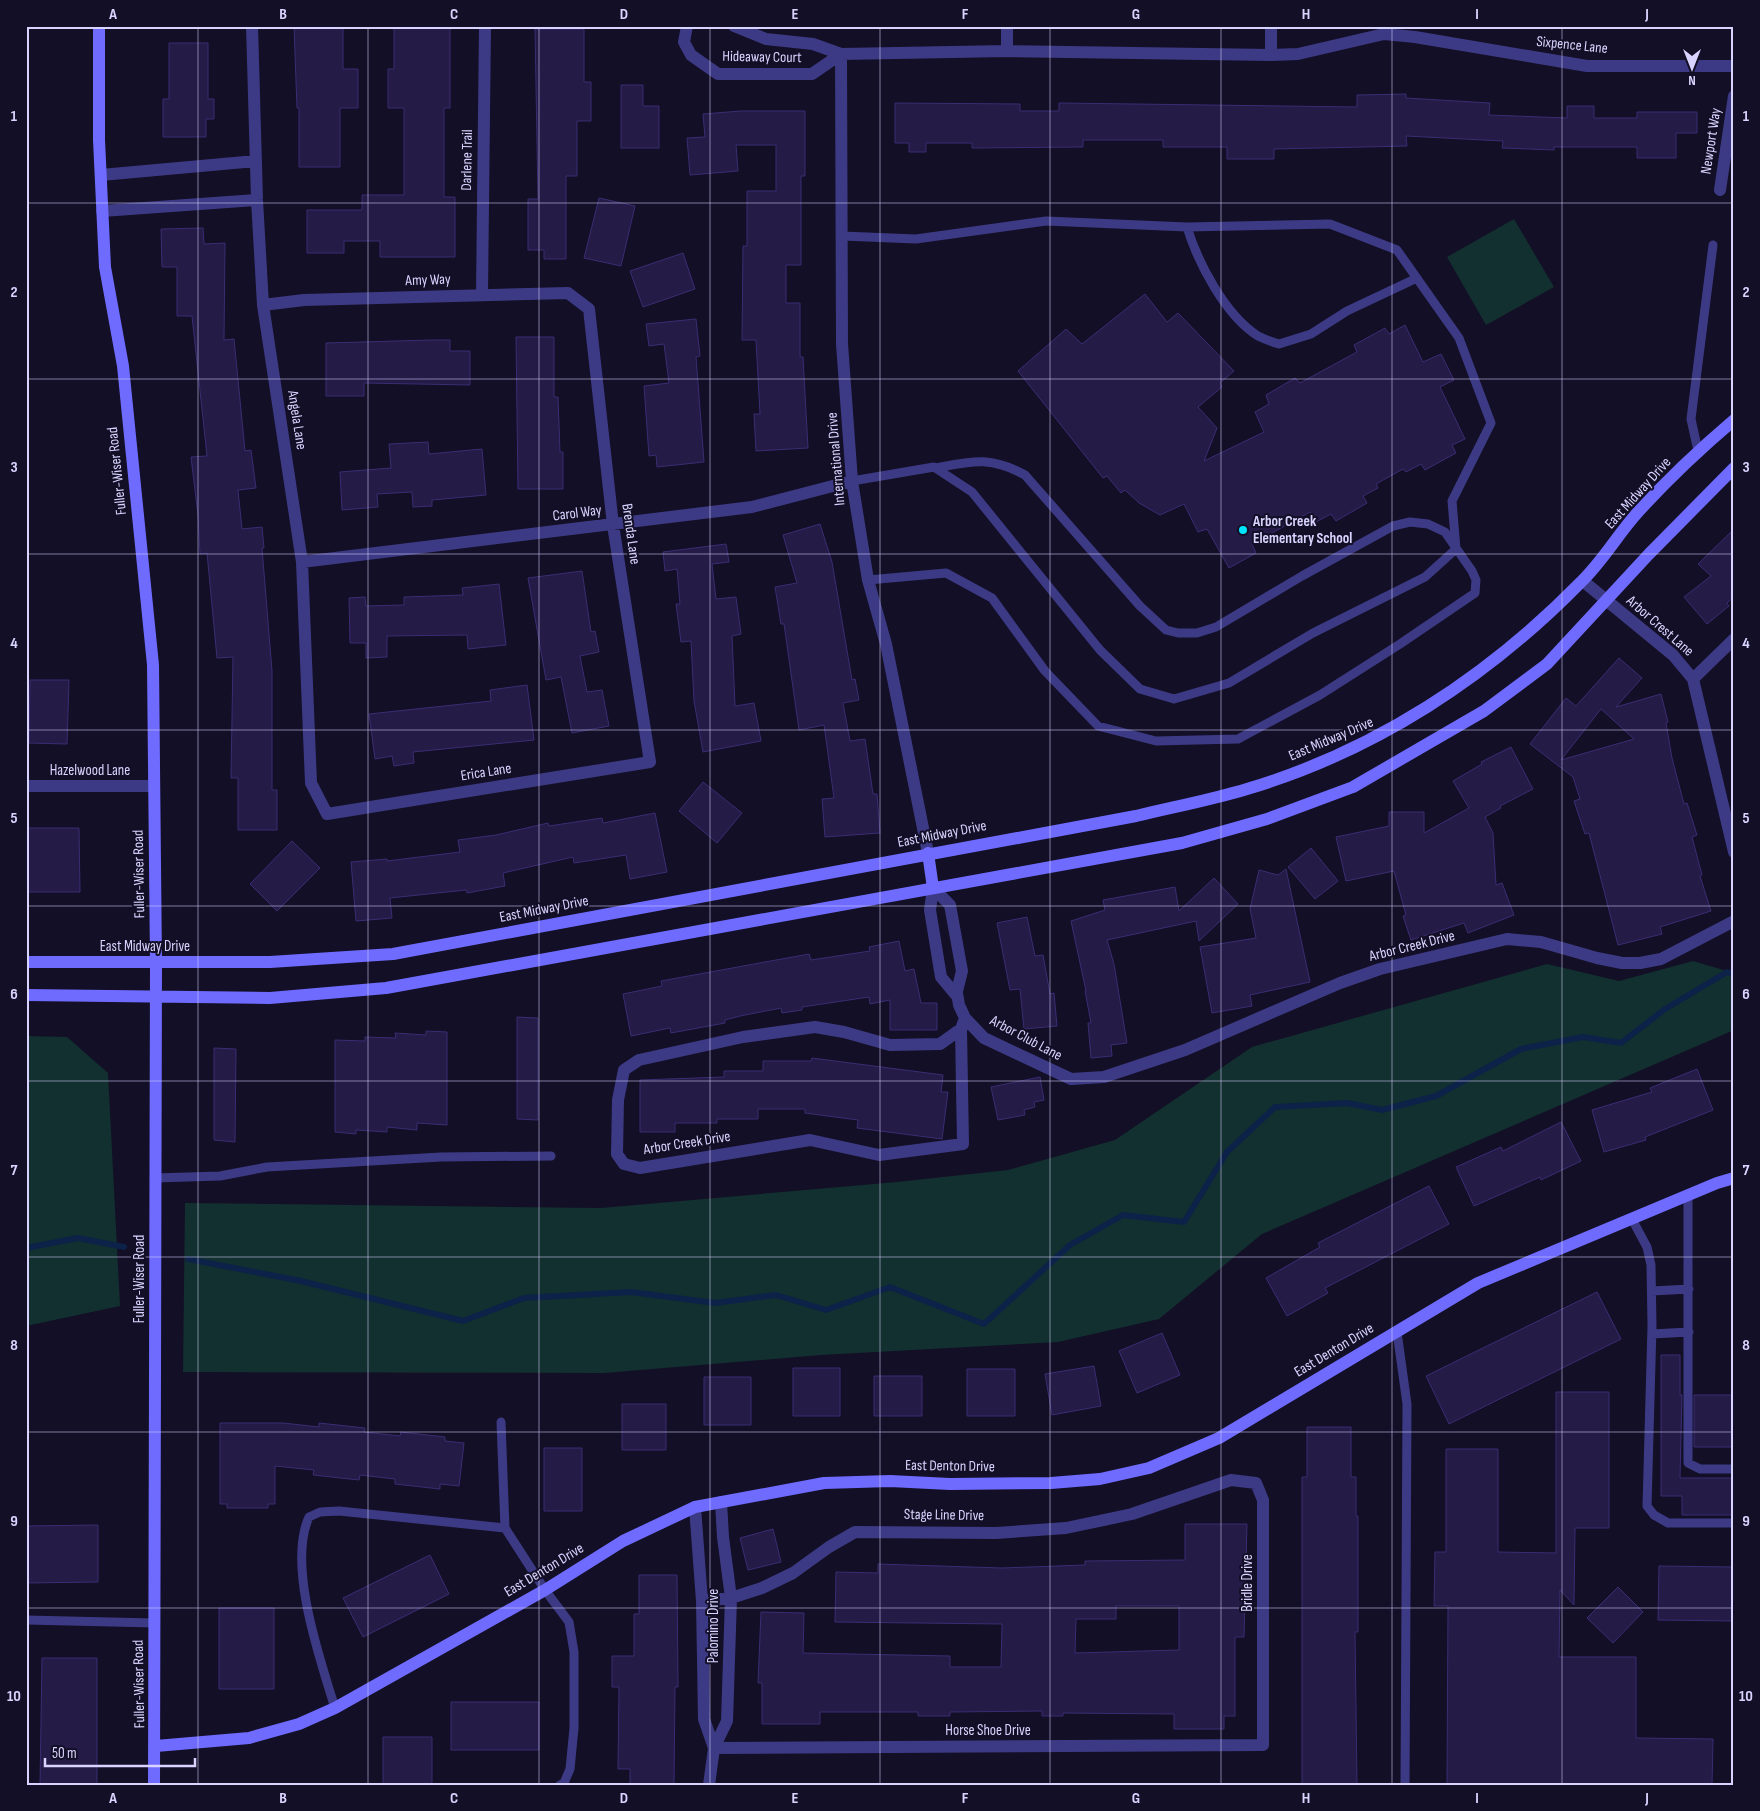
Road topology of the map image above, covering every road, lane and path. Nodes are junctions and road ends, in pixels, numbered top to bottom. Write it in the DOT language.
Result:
graph roads {
  1 [pos="99,26"];
  2 [pos="252,26"];
  3 [pos="485,26"];
  4 [pos="686,26"];
  5 [pos="734,26"];
  6 [pos="1007,26"];
  7 [pos="1272,26"];
  8 [pos="1007,51"];
  9 [pos="841,54"];
  10 [pos="1271,56"];
  11 [pos="1734,66"];
  12 [pos="1734,96"];
  13 [pos="256,161"];
  14 [pos="101,175"];
  15 [pos="1720,190"];
  16 [pos="257,200"];
  17 [pos="102,210"];
  18 [pos="1187,228"];
  19 [pos="842,236"];
  20 [pos="1712,245"];
  21 [pos="1417,278"];
  22 [pos="482,294"];
  23 [pos="263,305"];
  24 [pos="589,309"];
  25 [pos="1734,420"];
  26 [pos="1698,451"];
  27 [pos="935,468"];
  28 [pos="1734,468"];
  29 [pos="852,481"];
  30 [pos="613,525"];
  31 [pos="1456,549"];
  32 [pos="302,562"];
  33 [pos="868,580"];
  34 [pos="1583,581"];
  35 [pos="1607,602"];
  36 [pos="1734,639"];
  37 [pos="1693,679"];
  38 [pos="650,762"];
  39 [pos="26,786"];
  40 [pos="154,786"];
  41 [pos="1728,802"];
  42 [pos="327,814"];
  43 [pos="1734,852"];
  44 [pos="928,853"];
  45 [pos="932,888"];
  46 [pos="1734,921"];
  47 [pos="26,962"];
  48 [pos="156,963"];
  49 [pos="957,993"];
  50 [pos="26,995"];
  51 [pos="156,997"];
  52 [pos="963,1023"];
  53 [pos="1104,1077"];
  54 [pos="550,1156"];
  55 [pos="155,1178"];
  56 [pos="1734,1178"];
  57 [pos="1688,1196"];
  58 [pos="1632,1219"];
  59 [pos="1689,1289"];
  60 [pos="1652,1291"];
  61 [pos="1397,1332"];
  62 [pos="1689,1332"];
  63 [pos="1652,1334"];
  64 [pos="500,1422"];
  65 [pos="1734,1469"];
  66 [pos="1198,1493"];
  67 [pos="721,1502"];
  68 [pos="695,1507"];
  69 [pos="1734,1523"];
  70 [pos="505,1528"];
  71 [pos="545,1590"];
  72 [pos="731,1598"];
  73 [pos="702,1601"];
  74 [pos="26,1620"];
  75 [pos="154,1623"];
  76 [pos="335,1708"];
  77 [pos="1263,1745"];
  78 [pos="156,1746"];
  79 [pos="714,1748"];
  80 [pos="154,1785"];
  81 [pos="560,1785"];
  82 [pos="709,1785"];
  83 [pos="1405,1785"];
  1 -- 14 [label="main road, Fuller-Wiser Road"];
  2 -- 13 [label="street, Angela Lane"];
  3 -- 22 [label="street, Darlene Trail"];
  4 -- 9 [label="street, Hideaway Court"];
  5 -- 9 [label="street, Hideaway Court"];
  6 -- 8 [label="street"];
  7 -- 10 [label="street"];
  8 -- 9 [label="street, Sixpence Lane"];
  8 -- 10 [label="street, Sixpence Lane"];
  9 -- 19 [label="street, International Drive"];
  10 -- 11 [label="street, Sixpence Lane"];
  12 -- 15 [label="street, Newport Way"];
  13 -- 14 [label="street"];
  13 -- 16 [label="street, Angela Lane"];
  14 -- 17 [label="main road, Fuller-Wiser Road"];
  16 -- 17 [label="street"];
  16 -- 23 [label="street, Angela Lane"];
  17 -- 40 [label="main road, Fuller-Wiser Road"];
  18 -- 19 [label="lane"];
  18 -- 21 [label="lane"];
  18 -- 21 [label="lane"];
  19 -- 29 [label="street, International Drive"];
  20 -- 26 [label="lane"];
  21 -- 31 [label="lane"];
  22 -- 23 [label="street, Amy Way"];
  22 -- 24 [label="street, Amy Way"];
  23 -- 32 [label="street, Angela Lane"];
  24 -- 30 [label="street, Brenda Lane"];
  25 -- 26 [label="main road, East Midway Drive"];
  26 -- 34 [label="main road, East Midway Drive"];
  27 -- 29 [label="lane"];
  27 -- 31 [label="lane"];
  27 -- 31 [label="lane"];
  28 -- 35 [label="main road"];
  29 -- 30 [label="street, Carol Way"];
  29 -- 33 [label="street, International Drive"];
  30 -- 32 [label="street, Carol Way"];
  30 -- 38 [label="street, Brenda Lane"];
  31 -- 33 [label="lane"];
  32 -- 42 [label="street, Angela Lane"];
  33 -- 44 [label="street, International Drive"];
  34 -- 35 [label="street, Arbor Crest Lane"];
  34 -- 44 [label="main road, East Midway Drive"];
  35 -- 37 [label="street, Arbor Crest Lane"];
  35 -- 45 [label="main road"];
  36 -- 37 [label="street"];
  37 -- 41 [label="street, Arbor Crest Lane"];
  38 -- 42 [label="street, Erica Lane"];
  39 -- 40 [label="street, Hazelwood Lane"];
  40 -- 48 [label="main road, Fuller-Wiser Road"];
  41 -- 43 [label="street, Arbor Crest Lane"];
  44 -- 45 [label="main road"];
  44 -- 48 [label="main road, East Midway Drive"];
  45 -- 49 [label="street, Arbor Club Lane"];
  45 -- 49 [label="street, Arbor Club Lane"];
  45 -- 51 [label="main road"];
  46 -- 53 [label="street, Arbor Creek Drive"];
  47 -- 48 [label="main road, East Midway Drive"];
  48 -- 51 [label="main road, Fuller-Wiser Road"];
  49 -- 52 [label="street, Arbor Club Lane"];
  50 -- 51 [label="main road"];
  51 -- 55 [label="main road, Fuller-Wiser Road"];
  52 -- 52 [label="street, Arbor Creek Drive"];
  52 -- 53 [label="street, Arbor Club Lane"];
  54 -- 55 [label="lane"];
  55 -- 75 [label="main road, Fuller-Wiser Road"];
  56 -- 57 [label="main road, East Denton Drive"];
  57 -- 58 [label="main road, East Denton Drive"];
  57 -- 59 [label="lane"];
  58 -- 60 [label="lane"];
  58 -- 61 [label="main road, East Denton Drive"];
  59 -- 60 [label="lane"];
  59 -- 62 [label="lane"];
  60 -- 63 [label="lane"];
  61 -- 67 [label="main road, East Denton Drive"];
  61 -- 83 [label="lane"];
  62 -- 63 [label="lane"];
  62 -- 65 [label="lane"];
  63 -- 69 [label="lane"];
  64 -- 70 [label="lane"];
  66 -- 72 [label="street, Stage Line Drive"];
  66 -- 77 [label="street, Bridle Drive"];
  67 -- 68 [label="main road, East Denton Drive"];
  67 -- 72 [label="street, Palomino Drive"];
  68 -- 71 [label="main road, East Denton Drive"];
  68 -- 73 [label="street, Palomino Drive"];
  70 -- 71 [label="lane"];
  70 -- 76 [label="lane"];
  71 -- 76 [label="main road, East Denton Drive"];
  71 -- 81 [label="lane"];
  72 -- 73 [label="street, Stage Line Drive"];
  72 -- 79 [label="street, Palomino Drive"];
  73 -- 79 [label="street, Palomino Drive"];
  74 -- 75 [label="lane"];
  75 -- 78 [label="main road, Fuller-Wiser Road"];
  76 -- 78 [label="main road, East Denton Drive"];
  77 -- 79 [label="street, Horse Shoe Drive"];
  78 -- 80 [label="main road, Fuller-Wiser Road"];
  79 -- 82 [label="street, Palomino Drive"];
}
